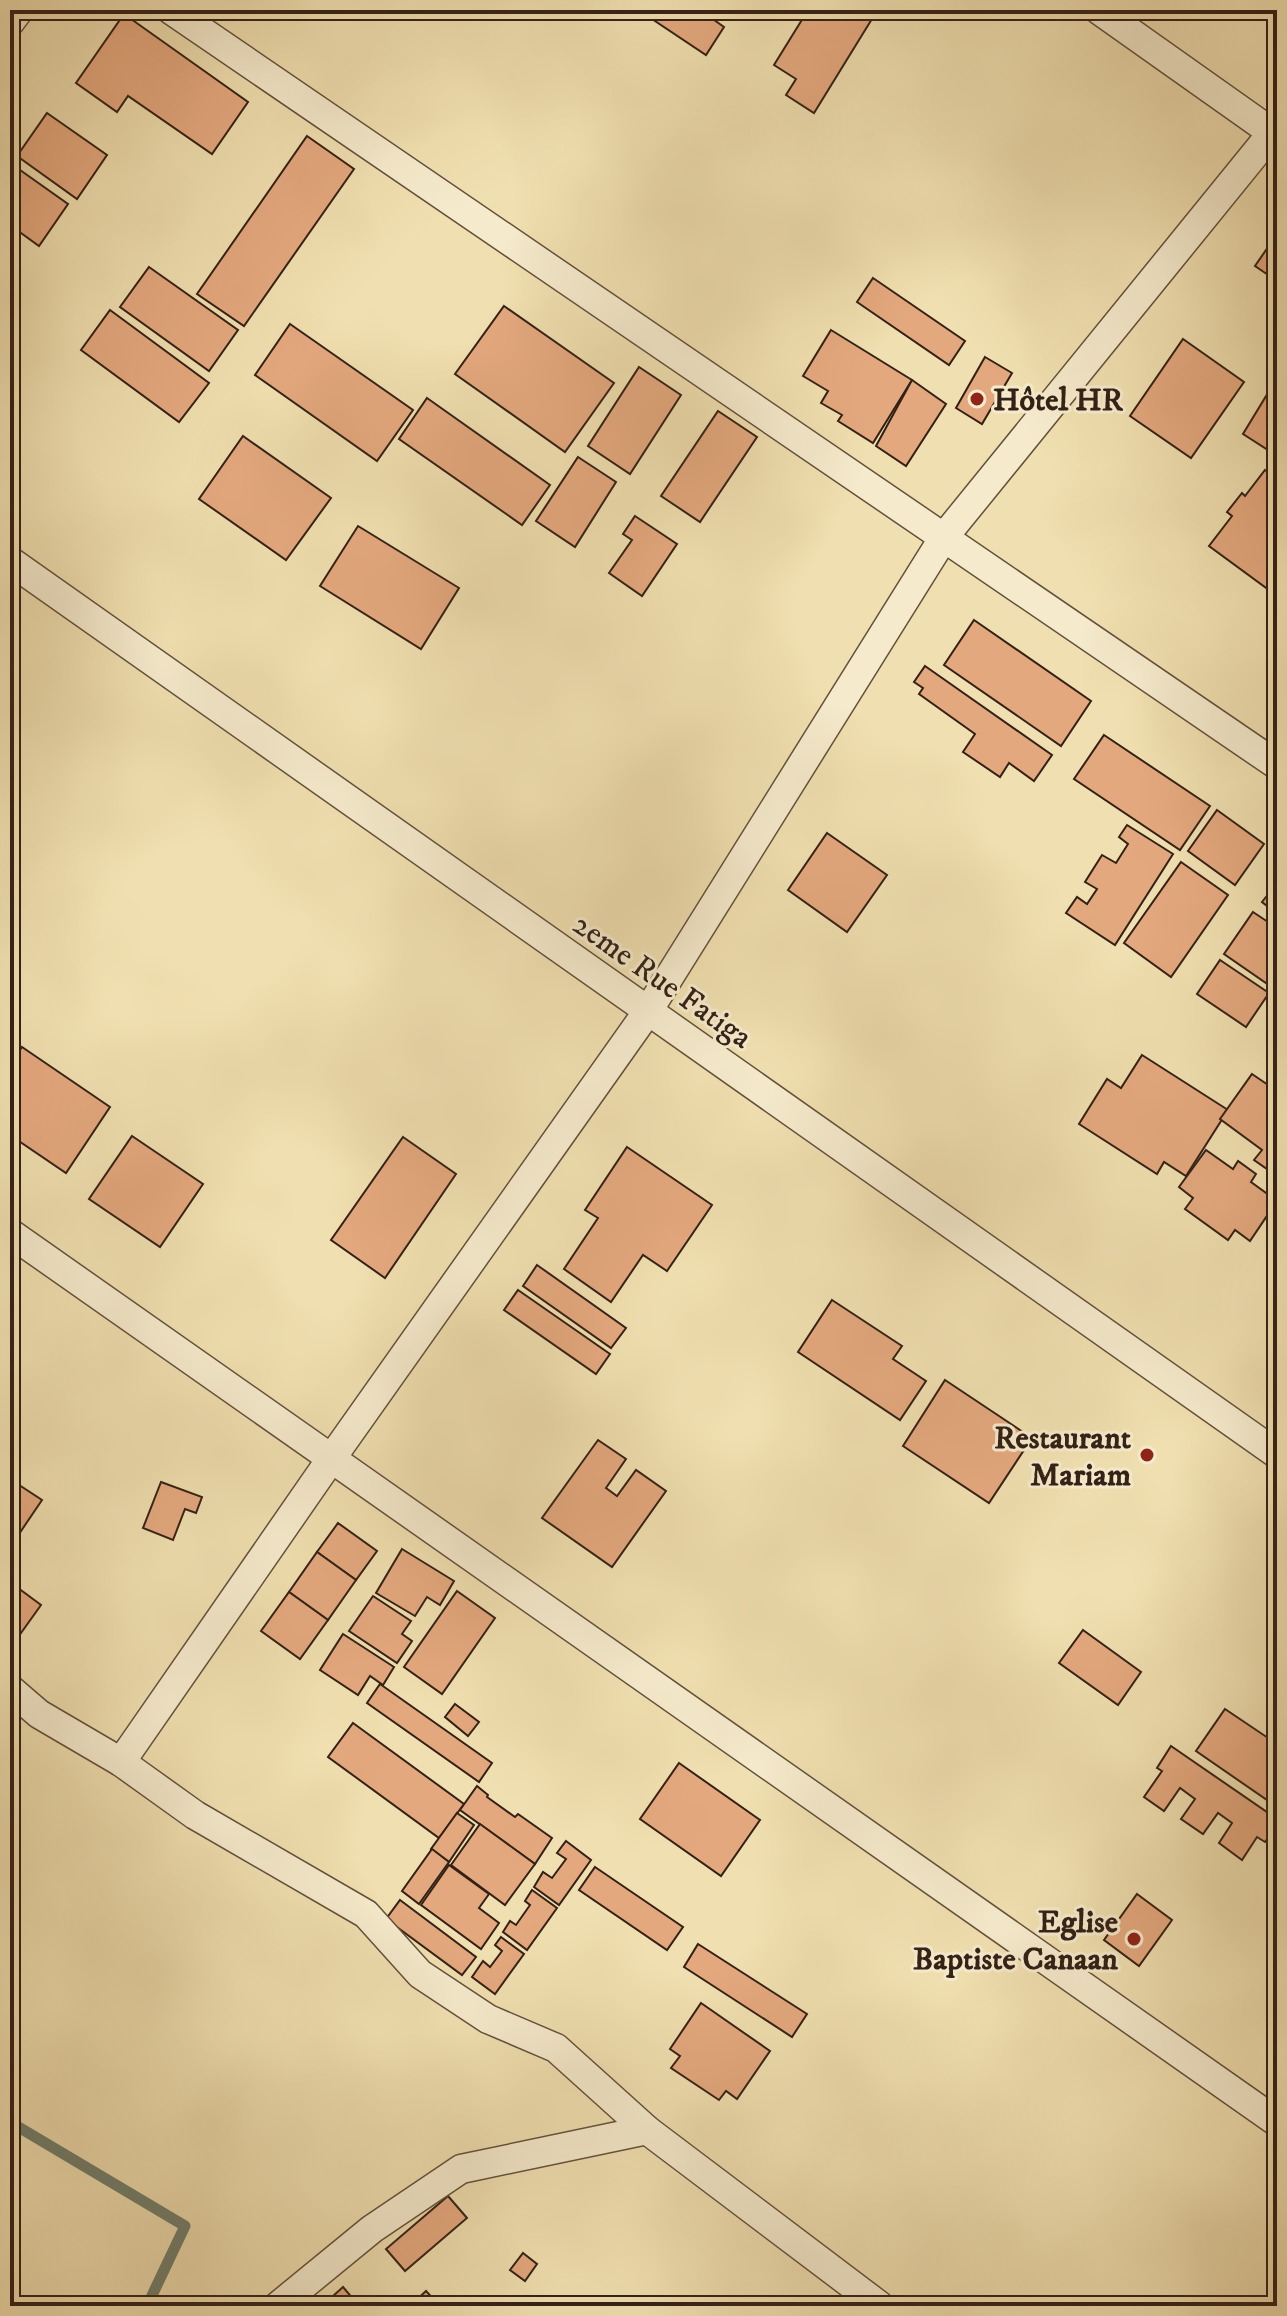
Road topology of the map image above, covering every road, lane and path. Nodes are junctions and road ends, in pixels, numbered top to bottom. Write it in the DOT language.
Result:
graph roads {
  1 [pos="19,10"];
  2 [pos="171,10"];
  3 [pos="1099,10"];
  4 [pos="10,22"];
  5 [pos="1275,135"];
  6 [pos="944,537"];
  7 [pos="10,561"];
  8 [pos="1277,765"];
  9 [pos="648,1011"];
  10 [pos="10,1233"];
  11 [pos="1277,1454"];
  12 [pos="331,1459"];
  13 [pos="10,1689"];
  14 [pos="121,1762"];
  15 [pos="1277,2122"];
  16 [pos="647,2130"];
  17 [pos="278,2306"];
  18 [pos="880,2306"];
  1 -- 4 [label="street"];
  2 -- 6 [label="street"];
  3 -- 5 [label="street"];
  5 -- 6 [label="street"];
  6 -- 8 [label="street"];
  6 -- 9 [label="street"];
  7 -- 9 [label="street, 2eme Rue Fatiga"];
  9 -- 11 [label="street, 2eme Rue Fatiga"];
  9 -- 12 [label="street"];
  10 -- 12 [label="street"];
  12 -- 14 [label="street"];
  12 -- 15 [label="street"];
  13 -- 14 [label="street"];
  14 -- 16 [label="street"];
  16 -- 17 [label="street"];
  16 -- 18 [label="street"];
}
